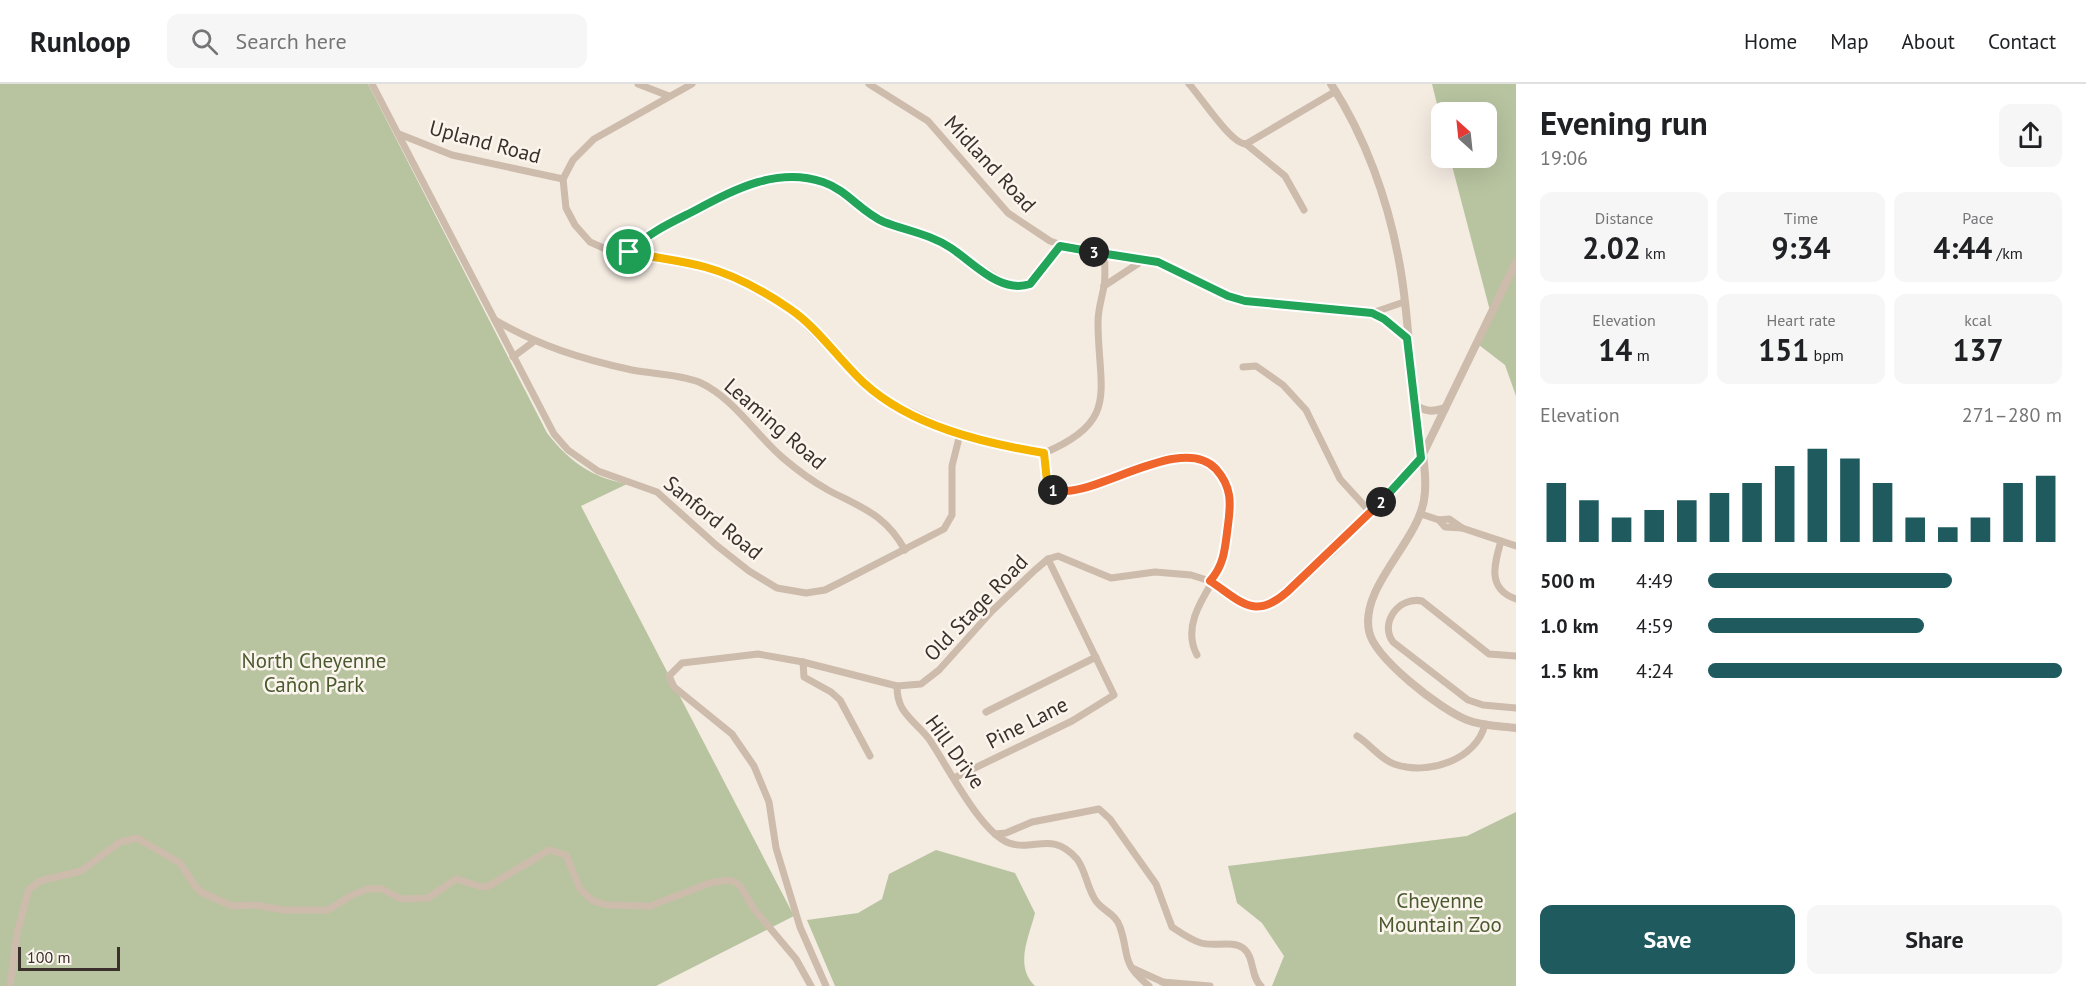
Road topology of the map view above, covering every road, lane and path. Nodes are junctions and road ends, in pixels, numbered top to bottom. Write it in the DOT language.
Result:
graph roads {
  1 [pos="372,84"];
  2 [pos="638,84"];
  3 [pos="692,84"];
  4 [pos="869,84"];
  5 [pos="1189,84"];
  6 [pos="678,88"];
  7 [pos="1334,88"];
  8 [pos="669,96"];
  9 [pos="399,134"];
  10 [pos="1246,144"];
  11 [pos="563,179"];
  12 [pos="1304,210"];
  13 [pos="1060,246"];
  14 [pos="629,252"];
  15 [pos="1105,254"];
  16 [pos="1145,259"];
  17 [pos="1516,262"];
  18 [pos="1104,286"];
  19 [pos="1404,302"];
  20 [pos="1372,313"];
  21 [pos="495,320"];
  22 [pos="1407,338"];
  23 [pos="533,342"];
  24 [pos="513,357"];
  25 [pos="1244,367"];
  26 [pos="1415,405"];
  27 [pos="1444,408"];
  28 [pos="960,435"];
  29 [pos="1044,453"];
  30 [pos="1421,458"];
  31 [pos="1371,513"];
  32 [pos="1421,514"];
  33 [pos="1501,541"];
  34 [pos="1516,546"];
  35 [pos="904,550"];
  36 [pos="1048,559"];
  37 [pos="1210,581"];
  38 [pos="1516,599"];
  39 [pos="1197,655"];
  40 [pos="1516,656"];
  41 [pos="1096,657"];
  42 [pos="803,662"];
  43 [pos="897,686"];
  44 [pos="1516,708"];
  45 [pos="986,712"];
  46 [pos="1485,724"];
  47 [pos="1516,728"];
  48 [pos="1357,736"];
  49 [pos="870,756"];
  50 [pos="954,778"];
  51 [pos="995,834"];
  52 [pos="1132,968"];
  53 [pos="1166,984"];
  54 [pos="10,986"];
  55 [pos="811,986"];
  56 [pos="826,986"];
  57 [pos="1149,986"];
  58 [pos="1210,986"];
  59 [pos="1261,986"];
  1 -- 9 [label="street, Sanford Road"];
  2 -- 8 [label="street"];
  3 -- 6 [label="street, Upland Road"];
  4 -- 13 [label="street, Midland Road"];
  5 -- 10 [label="street"];
  6 -- 8 [label="street, Upland Road"];
  7 -- 10 [label="street"];
  7 -- 19 [label="street"];
  8 -- 11 [label="street, Upland Road"];
  9 -- 11 [label="street, Upland Road"];
  9 -- 21 [label="street, Sanford Road"];
  10 -- 12 [label="street"];
  11 -- 14 [label="street, Upland Road"];
  13 -- 14 [label="street"];
  13 -- 15 [label="street, Midland Road"];
  14 -- 28 [label="street, Upland Road"];
  15 -- 16 [label="street, Midland Road"];
  15 -- 18 [label="street"];
  16 -- 18 [label="street"];
  16 -- 20 [label="street, Midland Road"];
  17 -- 27 [label="street"];
  18 -- 29 [label="street"];
  19 -- 20 [label="street, Midland Road"];
  19 -- 22 [label="street"];
  20 -- 22 [label="street, Midland Road"];
  21 -- 23 [label="street, Leaming Road"];
  21 -- 24 [label="street, Sanford Road"];
  22 -- 26 [label="street"];
  23 -- 24 [label="street"];
  23 -- 35 [label="street, Leaming Road"];
  24 -- 35 [label="street, Sanford Road"];
  25 -- 31 [label="street"];
  26 -- 27 [label="street"];
  26 -- 30 [label="street"];
  27 -- 30 [label="street"];
  28 -- 29 [label="street, Upland Road"];
  28 -- 35 [label="street, Sanford Road"];
  29 -- 37 [label="street"];
  30 -- 31 [label="street, Old Stage Road"];
  30 -- 32 [label="street"];
  31 -- 37 [label="street, Old Stage Road"];
  32 -- 33 [label="street"];
  32 -- 46 [label="street"];
  33 -- 34 [label="street"];
  33 -- 38 [label="street"];
  36 -- 37 [label="street, Old Stage Road"];
  36 -- 41 [label="street"];
  36 -- 43 [label="street, Old Stage Road"];
  37 -- 39 [label="street"];
  40 -- 44 [label="street"];
  41 -- 45 [label="street"];
  41 -- 50 [label="street, Pine Lane"];
  42 -- 43 [label="street, Old Stage Road"];
  42 -- 49 [label="street"];
  42 -- 56 [label="street, Old Stage Road"];
  43 -- 50 [label="street, Hill Drive"];
  46 -- 47 [label="street"];
  46 -- 48 [label="street"];
  50 -- 51 [label="street, Hill Drive"];
  51 -- 52 [label="street"];
  51 -- 59 [label="street"];
  52 -- 53 [label="street"];
  52 -- 57 [label="street"];
  53 -- 58 [label="street"];
  54 -- 55 [label="street"];
}
